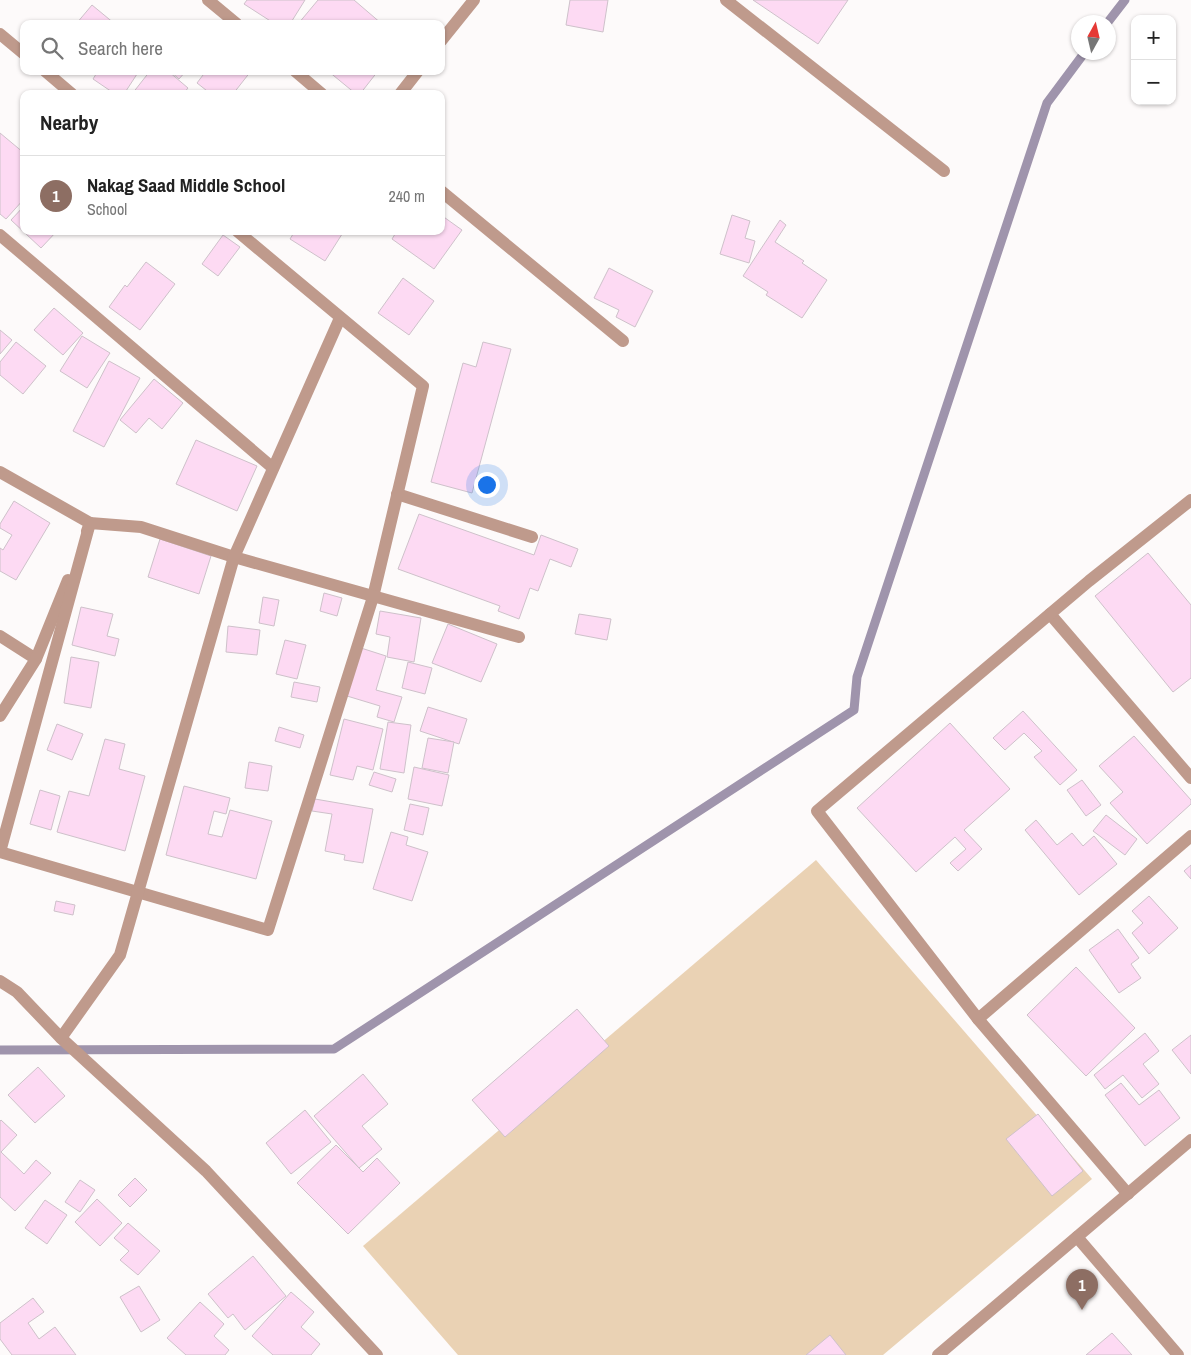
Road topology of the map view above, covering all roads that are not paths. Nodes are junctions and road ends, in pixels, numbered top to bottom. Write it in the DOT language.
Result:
graph roads {
  1 [pos="208,0"];
  2 [pos="474,0"];
  3 [pos="726,0"];
  4 [pos="232,20"];
  5 [pos="0,34"];
  6 [pos="445,36"];
  7 [pos="20,51"];
  8 [pos="50,75"];
  9 [pos="300,75"];
  10 [pos="415,75"];
  11 [pos="67,90"];
  12 [pos="317,90"];
  13 [pos="403,90"];
  14 [pos="944,171"];
  15 [pos="445,194"];
  16 [pos="0,235"];
  17 [pos="242,235"];
  18 [pos="340,318"];
  19 [pos="623,341"];
  20 [pos="273,468"];
  21 [pos="0,472"];
  22 [pos="397,494"];
  23 [pos="1191,500"];
  24 [pos="90,523"];
  25 [pos="532,538"];
  26 [pos="234,557"];
  27 [pos="373,597"];
  28 [pos="1050,614"];
  29 [pos="0,636"];
  30 [pos="519,637"];
  31 [pos="36,659"];
  32 [pos="0,716"];
  33 [pos="1191,778"];
  34 [pos="1191,836"];
  35 [pos="0,852"];
  36 [pos="138,892"];
  37 [pos="0,981"];
  38 [pos="978,1019"];
  39 [pos="61,1038"];
  40 [pos="1191,1140"];
  41 [pos="1128,1194"];
  42 [pos="1077,1237"];
  43 [pos="378,1355"];
  44 [pos="938,1355"];
  45 [pos="1178,1355"];
  1 -- 4 [label="street"];
  2 -- 6 [label="street"];
  3 -- 14 [label="street"];
  5 -- 7 [label="street"];
  8 -- 11 [label="street"];
  9 -- 12 [label="street"];
  10 -- 13 [label="street"];
  15 -- 19 [label="street"];
  16 -- 20 [label="street"];
  17 -- 18 [label="street"];
  18 -- 20 [label="street"];
  18 -- 22 [label="street"];
  20 -- 26 [label="street"];
  21 -- 24 [label="street"];
  22 -- 25 [label="street"];
  22 -- 27 [label="street"];
  23 -- 28 [label="street"];
  24 -- 26 [label="street"];
  24 -- 31 [label="street"];
  24 -- 35 [label="street"];
  26 -- 27 [label="street"];
  26 -- 36 [label="street"];
  27 -- 30 [label="street"];
  27 -- 36 [label="street"];
  28 -- 33 [label="street"];
  28 -- 38 [label="street"];
  29 -- 31 [label="street"];
  31 -- 32 [label="street"];
  34 -- 38 [label="street"];
  35 -- 36 [label="street"];
  36 -- 39 [label="street"];
  37 -- 39 [label="street"];
  38 -- 41 [label="street"];
  39 -- 43 [label="street"];
  40 -- 41 [label="street"];
  41 -- 42 [label="street"];
  42 -- 44 [label="street"];
  42 -- 45 [label="street"];
}
